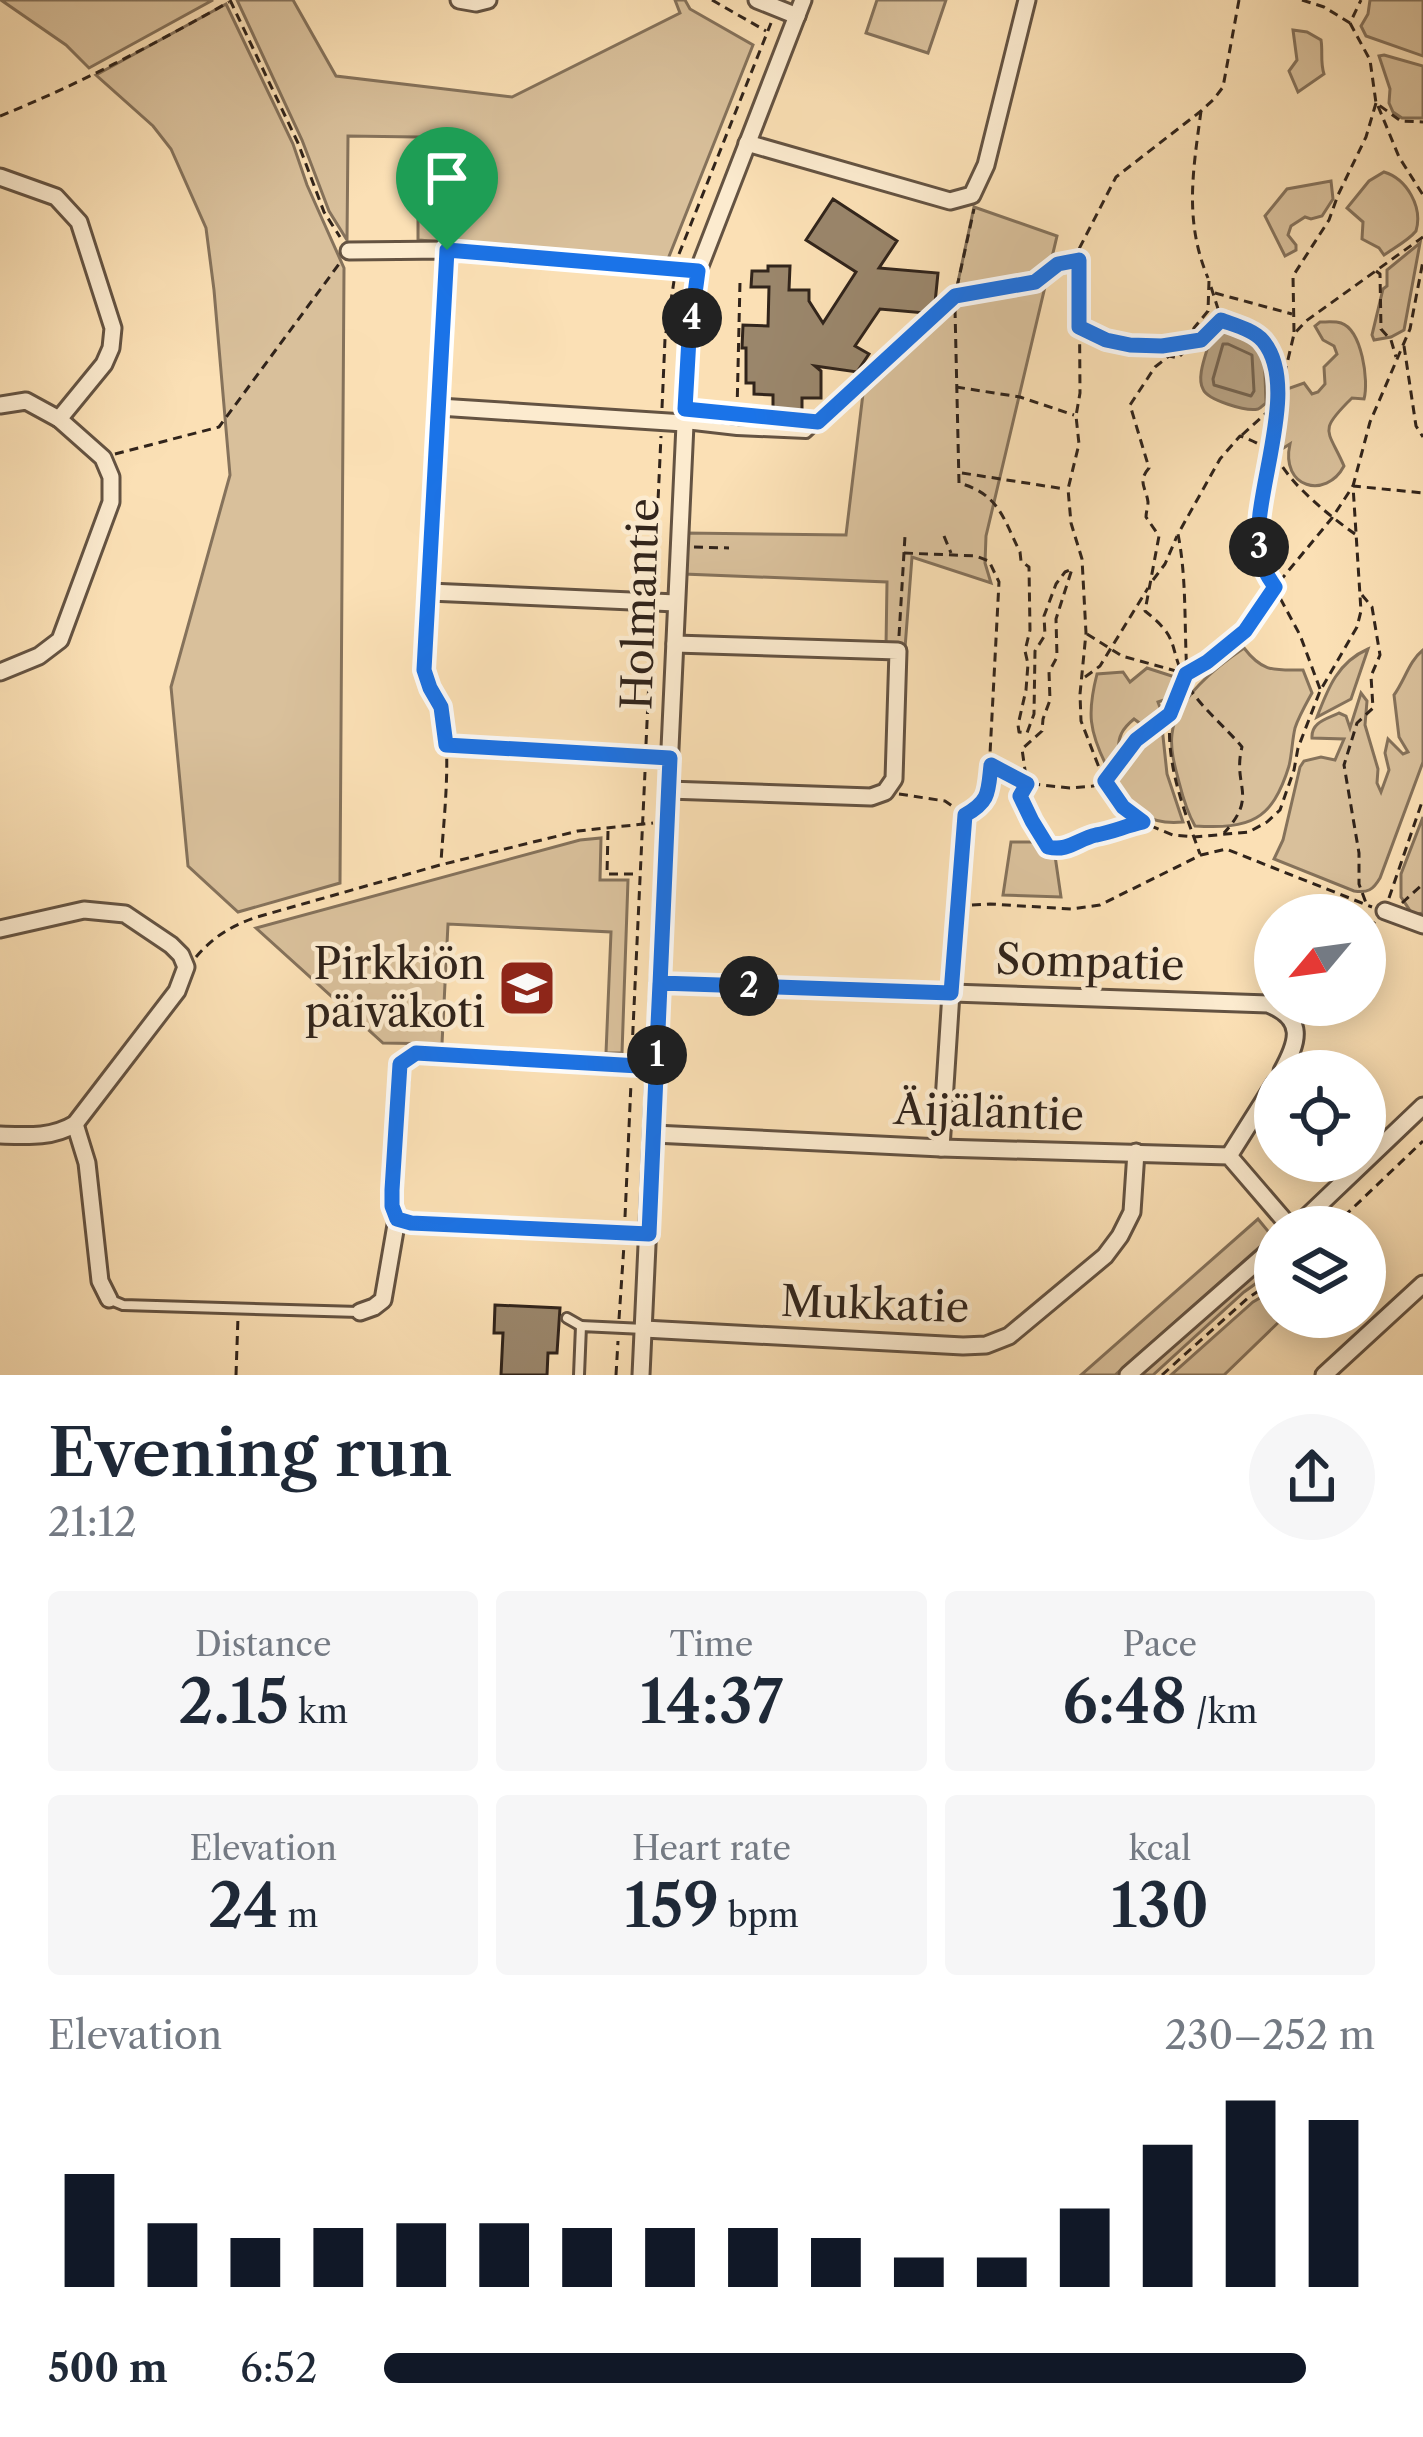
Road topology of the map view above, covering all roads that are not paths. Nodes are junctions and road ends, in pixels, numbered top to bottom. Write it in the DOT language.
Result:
graph roads {
  1 [pos="459,0"];
  2 [pos="488,0"];
  3 [pos="757,0"];
  4 [pos="1027,0"];
  5 [pos="800,8"];
  6 [pos="747,143"];
  7 [pos="0,177"];
  8 [pos="447,250"];
  9 [pos="349,251"];
  10 [pos="698,271"];
  11 [pos="955,296"];
  12 [pos="0,404"];
  13 [pos="439,407"];
  14 [pos="684,416"];
  15 [pos="59,419"];
  16 [pos="428,592"];
  17 [pos="676,603"];
  18 [pos="675,644"];
  19 [pos="0,672"];
  20 [pos="430,688"];
  21 [pos="492,748"];
  22 [pos="670,758"];
  23 [pos="668,790"];
  24 [pos="1386,911"];
  25 [pos="1423,925"];
  26 [pos="0,929"];
  27 [pos="660,983"];
  28 [pos="951,993"];
  29 [pos="1292,1050"];
  30 [pos="656,1067"];
  31 [pos="1423,1106"];
  32 [pos="1254,1116"];
  33 [pos="75,1124"];
  34 [pos="654,1134"];
  35 [pos="0,1136"];
  36 [pos="941,1148"];
  37 [pos="1136,1152"];
  38 [pos="1229,1156"];
  39 [pos="1274,1206"];
  40 [pos="1316,1206"];
  41 [pos="397,1219"];
  42 [pos="649,1234"];
  43 [pos="1254,1264"];
  44 [pos="1423,1284"];
  45 [pos="109,1299"];
  46 [pos="360,1312"];
  47 [pos="1386,1316"];
  48 [pos="567,1318"];
  49 [pos="581,1327"];
  50 [pos="644,1329"];
  51 [pos="1362,1338"];
  52 [pos="579,1375"];
  53 [pos="641,1375"];
  54 [pos="1128,1375"];
  55 [pos="1324,1375"];
  1 -- 2 [label="street"];
  3 -- 5 [label="street"];
  4 -- 6 [label="street"];
  5 -- 6 [label="street, Holmantie"];
  6 -- 10 [label="street, Holmantie"];
  7 -- 15 [label="street"];
  8 -- 9 [label="street"];
  8 -- 10 [label="street"];
  8 -- 13 [label="street"];
  10 -- 14 [label="street, Holmantie"];
  11 -- 14 [label="lane"];
  12 -- 15 [label="street"];
  13 -- 14 [label="street"];
  13 -- 16 [label="street"];
  14 -- 17 [label="street, Holmantie"];
  15 -- 19 [label="street"];
  16 -- 17 [label="street"];
  16 -- 20 [label="street"];
  17 -- 18 [label="street, Holmantie"];
  18 -- 22 [label="street, Holmantie"];
  18 -- 23 [label="street"];
  21 -- 22 [label="street"];
  22 -- 23 [label="street, Holmantie"];
  23 -- 27 [label="street, Holmantie"];
  24 -- 25 [label="street"];
  26 -- 33 [label="street"];
  27 -- 28 [label="street, Sompatie"];
  27 -- 30 [label="street, Holmantie"];
  28 -- 29 [label="street, Sompatie"];
  28 -- 36 [label="street"];
  30 -- 34 [label="street, Holmantie"];
  30 -- 41 [label="street"];
  31 -- 40 [label="street"];
  32 -- 38 [label="street"];
  33 -- 35 [label="street"];
  33 -- 45 [label="street"];
  34 -- 36 [label="street, Äijäläntie"];
  34 -- 42 [label="street, Holmantie"];
  36 -- 37 [label="street, Äijäläntie"];
  37 -- 38 [label="street, Äijäläntie"];
  37 -- 50 [label="street, Mukkatie"];
  38 -- 39 [label="street"];
  41 -- 42 [label="street"];
  41 -- 46 [label="street"];
  42 -- 50 [label="street, Holmantie"];
  43 -- 54 [label="street"];
  44 -- 47 [label="street"];
  45 -- 46 [label="lane"];
  48 -- 49 [label="lane"];
  49 -- 50 [label="lane"];
  49 -- 52 [label="lane"];
  50 -- 53 [label="street, Holmantie"];
  51 -- 55 [label="street"];
}
